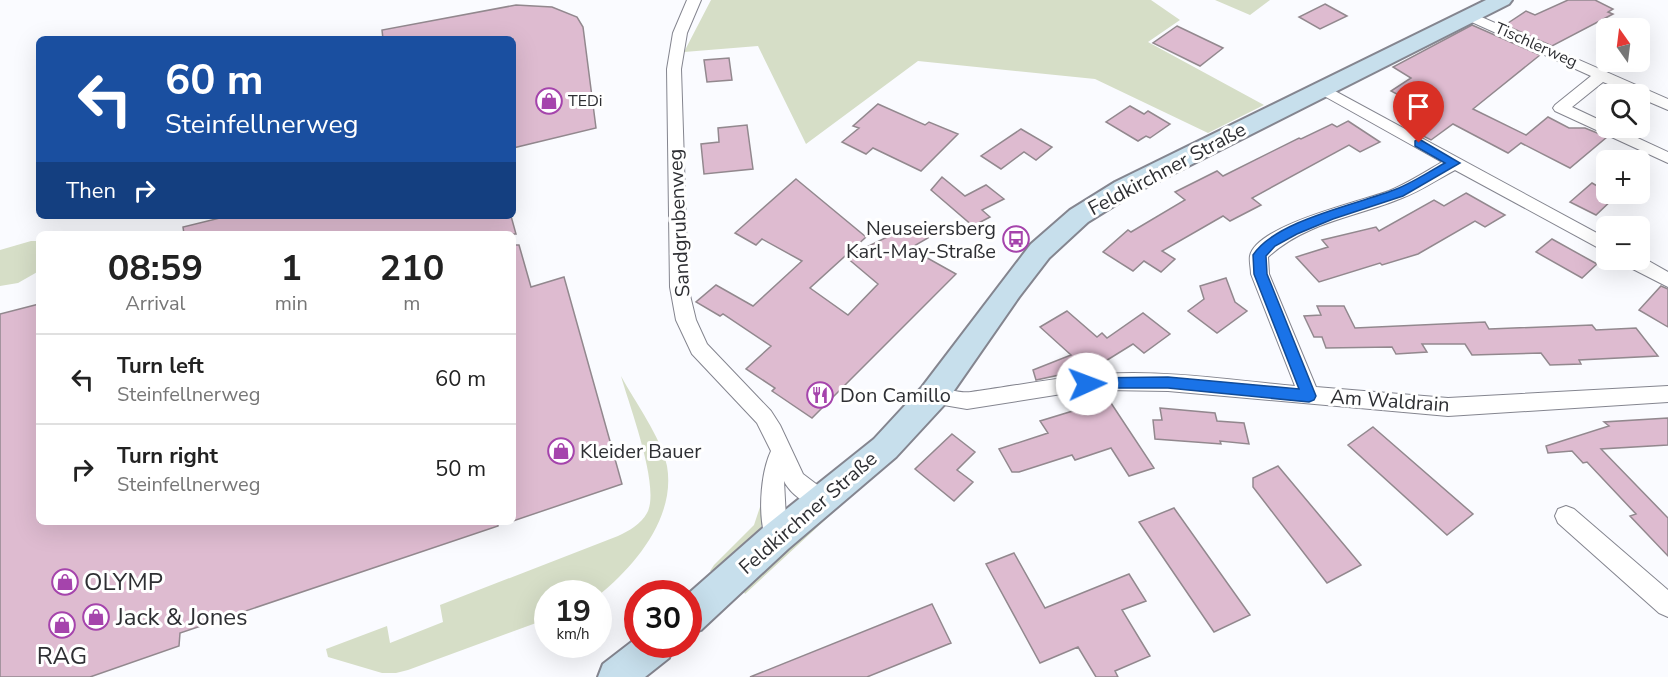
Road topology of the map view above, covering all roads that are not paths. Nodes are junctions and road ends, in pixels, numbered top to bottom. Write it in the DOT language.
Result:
graph roads {
  1 [pos="694,0"];
  2 [pos="1502,0"];
  3 [pos="1470,16"];
  4 [pos="1602,75"];
  5 [pos="1322,89"];
  6 [pos="1668,105"];
  7 [pos="1668,158"];
  8 [pos="1454,163"];
  9 [pos="1596,241"];
  10 [pos="1650,270"];
  11 [pos="1668,280"];
  12 [pos="1668,394"];
  13 [pos="933,396"];
  14 [pos="1309,396"];
  15 [pos="781,452"];
  16 [pos="820,500"];
  17 [pos="1566,516"];
  18 [pos="776,538"];
  19 [pos="702,605"];
  20 [pos="1668,605"];
  21 [pos="640,658"];
  22 [pos="616,677"];
  1 -- 15 [label="street, Sandgrubenweg"];
  2 -- 3 [label="street, Feldkirchner Straße"];
  3 -- 4 [label="street, Tischlerweg"];
  3 -- 5 [label="street, Feldkirchner Straße"];
  4 -- 6 [label="street, Tischlerweg"];
  4 -- 7 [label="street, Tischlerweg"];
  5 -- 8 [label="street"];
  5 -- 13 [label="street, Feldkirchner Straße"];
  8 -- 9 [label="street"];
  8 -- 14 [label="street"];
  10 -- 11 [label="street"];
  12 -- 14 [label="street, Am Waldrain"];
  13 -- 14 [label="street, Am Waldrain"];
  13 -- 16 [label="street, Feldkirchner Straße"];
  15 -- 16 [label="street, Sandgrubenweg"];
  15 -- 18 [label="street"];
  16 -- 18 [label="street, Feldkirchner Straße"];
  17 -- 20 [label="street"];
  18 -- 19 [label="street, Feldkirchner Straße"];
  21 -- 22 [label="street"];
}
